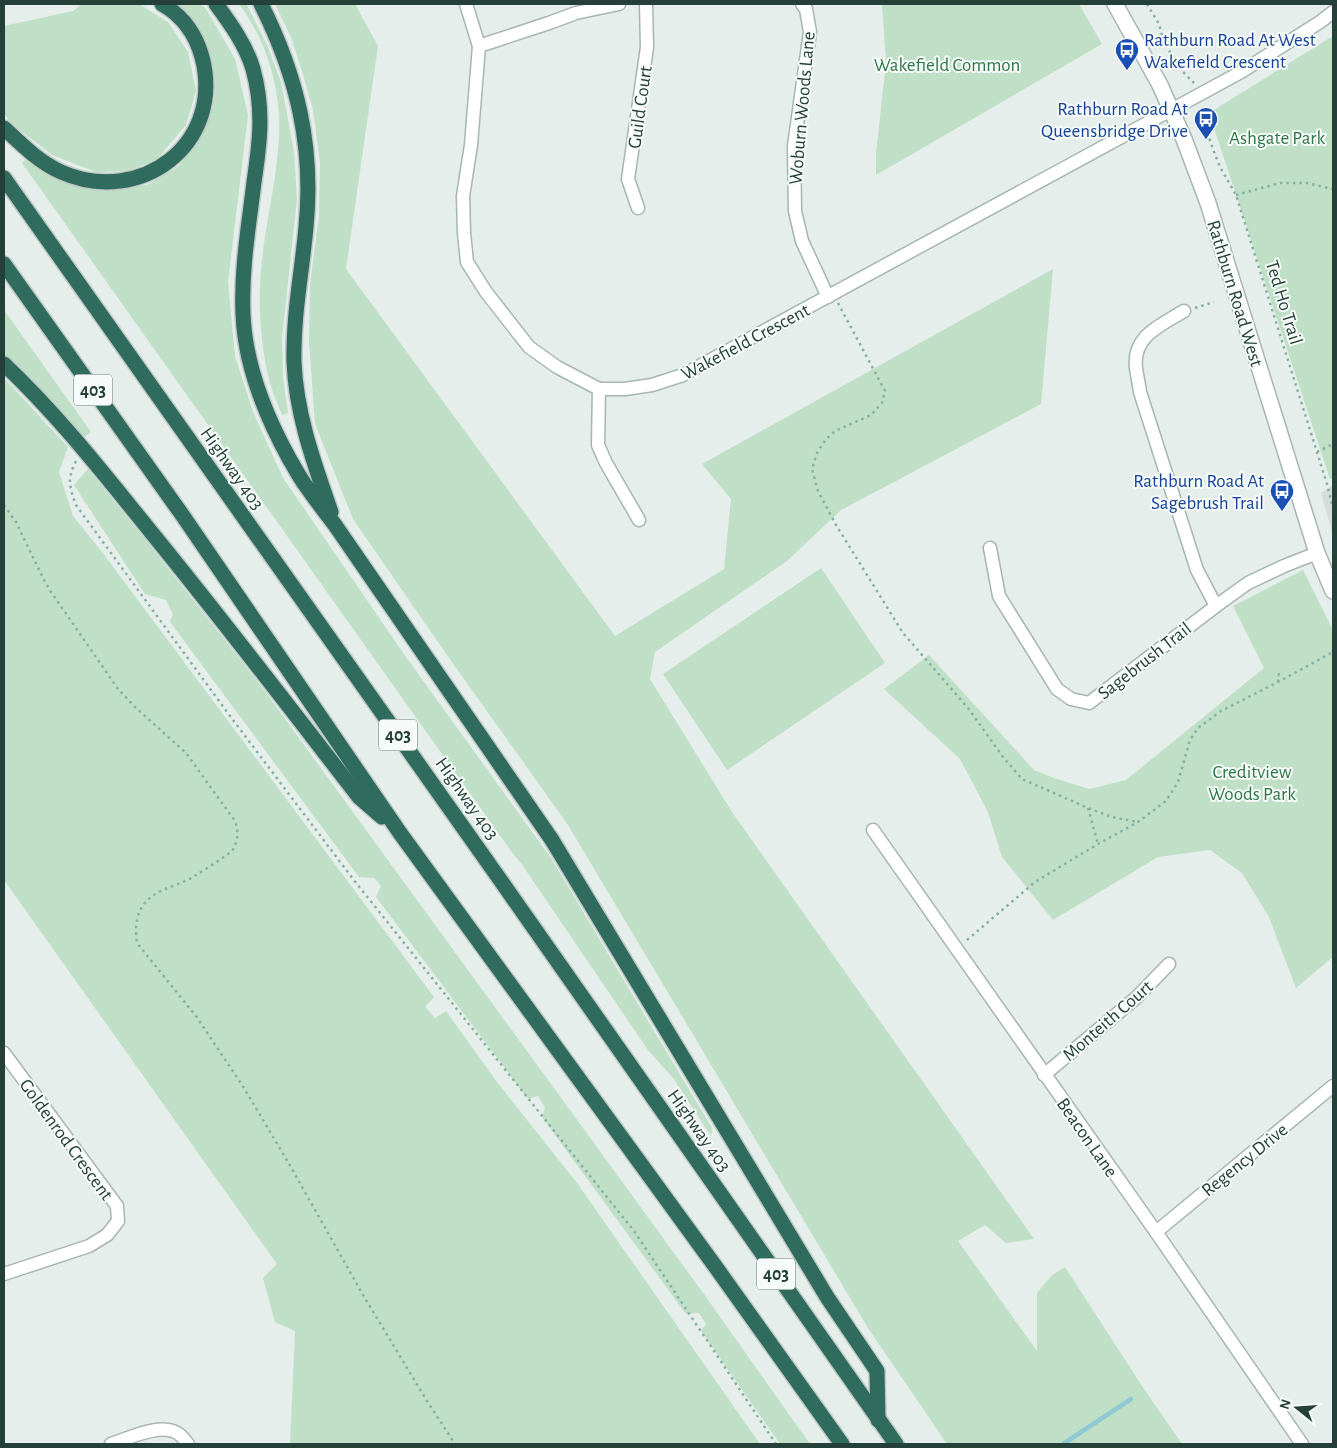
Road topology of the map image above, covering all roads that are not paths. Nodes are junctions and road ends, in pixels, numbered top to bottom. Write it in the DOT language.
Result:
graph roads {
  1 [pos="162,4"];
  2 [pos="216,4"];
  3 [pos="261,4"];
  4 [pos="466,4"];
  5 [pos="619,4"];
  6 [pos="646,4"];
  7 [pos="802,4"];
  8 [pos="1115,4"];
  9 [pos="1333,12"];
  10 [pos="479,46"];
  11 [pos="1171,110"];
  12 [pos="4,128"];
  13 [pos="4,178"];
  14 [pos="638,208"];
  15 [pos="4,264"];
  16 [pos="830,296"];
  17 [pos="1184,311"];
  18 [pos="4,364"];
  19 [pos="599,389"];
  20 [pos="639,520"];
  21 [pos="335,525"];
  22 [pos="990,548"];
  23 [pos="1316,553"];
  24 [pos="1333,591"];
  25 [pos="1216,606"];
  26 [pos="873,830"];
  27 [pos="400,833"];
  28 [pos="1169,964"];
  29 [pos="4,1053"];
  30 [pos="1044,1075"];
  31 [pos="1333,1086"];
  32 [pos="1156,1232"];
  33 [pos="4,1274"];
  34 [pos="878,1420"];
  35 [pos="111,1444"];
  36 [pos="188,1444"];
  37 [pos="842,1444"];
  38 [pos="896,1444"];
  39 [pos="1302,1444"];
  1 -- 12 [label="highway"];
  2 -- 21 [label="highway"];
  3 -- 21 [label="highway"];
  4 -- 10 [label="street, Wakefield Crescent"];
  5 -- 10 [label="street"];
  6 -- 14 [label="street, Guild Court"];
  7 -- 16 [label="street, Woburn Woods Lane"];
  8 -- 11 [label="street, Rathburn Road West"];
  9 -- 11 [label="street, Wakefield Crescent"];
  10 -- 19 [label="street, Wakefield Crescent"];
  11 -- 16 [label="street, Wakefield Crescent"];
  11 -- 23 [label="street, Rathburn Road West"];
  13 -- 34 [label="highway, Highway 403 / 403"];
  15 -- 27 [label="highway, 403"];
  16 -- 19 [label="street, Wakefield Crescent"];
  17 -- 25 [label="street"];
  18 -- 27 [label="highway"];
  19 -- 20 [label="street"];
  21 -- 34 [label="highway"];
  22 -- 25 [label="street, Sagebrush Trail"];
  23 -- 24 [label="street, Rathburn Road West"];
  23 -- 25 [label="street, Sagebrush Trail"];
  26 -- 30 [label="street, Beacon Lane"];
  27 -- 37 [label="highway, 403"];
  28 -- 30 [label="street, Monteith Court"];
  29 -- 33 [label="street, Goldenrod Crescent"];
  30 -- 32 [label="street, Beacon Lane"];
  31 -- 32 [label="street, Regency Drive"];
  32 -- 39 [label="street, Beacon Lane"];
  34 -- 38 [label="highway, Highway 403 / 403"];
  35 -- 36 [label="street"];
}
